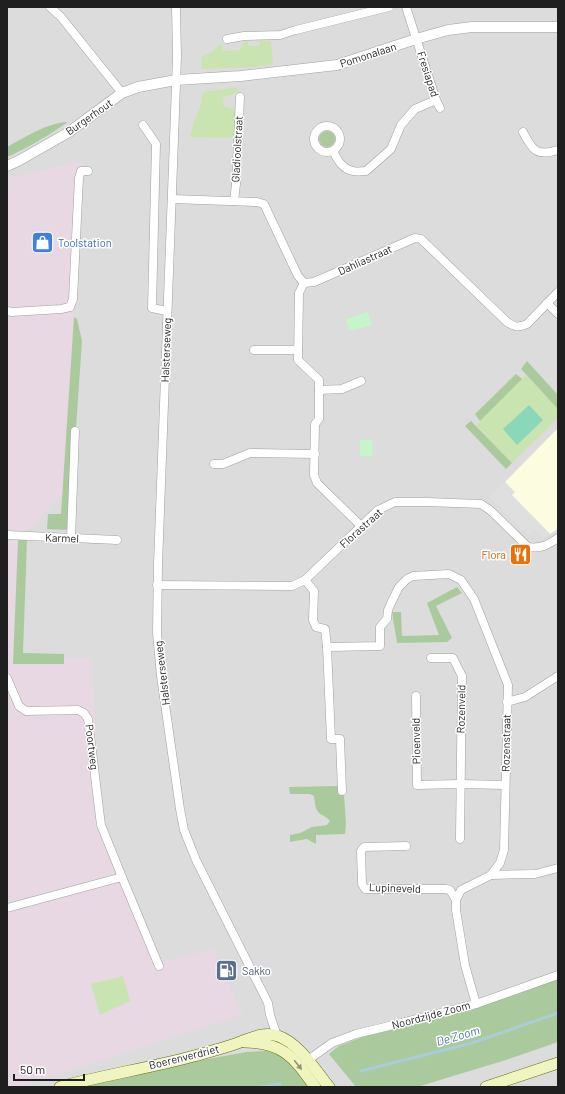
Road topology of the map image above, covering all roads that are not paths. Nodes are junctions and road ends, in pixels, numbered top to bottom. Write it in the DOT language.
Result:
graph roads {
  1 [pos="50,7"];
  2 [pos="176,7"];
  3 [pos="389,7"];
  4 [pos="406,7"];
  5 [pos="558,27"];
  6 [pos="227,39"];
  7 [pos="416,39"];
  8 [pos="176,80"];
  9 [pos="122,93"];
  10 [pos="240,97"];
  11 [pos="436,100"];
  12 [pos="440,108"];
  13 [pos="143,125"];
  14 [pos="523,132"];
  15 [pos="333,150"];
  16 [pos="558,150"];
  17 [pos="7,166"];
  18 [pos="88,171"];
  19 [pos="172,199"];
  20 [pos="234,201"];
  21 [pos="304,283"];
  22 [pos="558,292"];
  23 [pos="547,303"];
  24 [pos="7,311"];
  25 [pos="167,311"];
  26 [pos="558,314"];
  27 [pos="254,350"];
  28 [pos="298,350"];
  29 [pos="361,382"];
  30 [pos="319,390"];
  31 [pos="75,431"];
  32 [pos="315,454"];
  33 [pos="214,464"];
  34 [pos="361,526"];
  35 [pos="7,535"];
  36 [pos="71,538"];
  37 [pos="558,538"];
  38 [pos="117,540"];
  39 [pos="305,580"];
  40 [pos="157,585"];
  41 [pos="327,647"];
  42 [pos="431,658"];
  43 [pos="558,676"];
  44 [pos="7,678"];
  45 [pos="416,696"];
  46 [pos="507,702"];
  47 [pos="460,784"];
  48 [pos="505,785"];
  49 [pos="342,790"];
  50 [pos="460,839"];
  51 [pos="406,846"];
  52 [pos="558,868"];
  53 [pos="491,875"];
  54 [pos="122,877"];
  55 [pos="456,900"];
  56 [pos="7,908"];
  57 [pos="159,966"];
  58 [pos="558,975"];
  59 [pos="476,1004"];
  60 [pos="273,1035"];
  61 [pos="237,1043"];
  62 [pos="276,1048"];
  63 [pos="308,1060"];
  64 [pos="558,1062"];
  65 [pos="60,1087"];
  66 [pos="315,1087"];
  67 [pos="329,1087"];
  68 [pos="486,1087"];
  1 -- 9 [label="street"];
  2 -- 8 [label="street, Halsterseweg"];
  3 -- 6 [label="street"];
  4 -- 7 [label="street, Fresiapad"];
  5 -- 7 [label="street, Pomonalaan"];
  7 -- 8 [label="street, Pomonalaan"];
  7 -- 11 [label="street, Fresiapad"];
  8 -- 9 [label="street, Burgerhout"];
  8 -- 19 [label="street, Halsterseweg"];
  9 -- 17 [label="street, Burgerhout"];
  10 -- 20 [label="street, Gladioolstraat"];
  11 -- 12 [label="street, Fresiapad"];
  11 -- 15 [label="street"];
  13 -- 25 [label="street, Halsterseweg"];
  14 -- 16 [label="street"];
  18 -- 24 [label="street"];
  19 -- 20 [label="street"];
  19 -- 25 [label="street, Halsterseweg"];
  20 -- 21 [label="street"];
  21 -- 23 [label="street, Dahliastraat"];
  21 -- 28 [label="street"];
  22 -- 23 [label="street, Dahliastraat"];
  23 -- 26 [label="street"];
  25 -- 40 [label="street, Halsterseweg"];
  27 -- 28 [label="street"];
  28 -- 30 [label="street"];
  29 -- 30 [label="street"];
  30 -- 32 [label="street"];
  31 -- 36 [label="street"];
  32 -- 33 [label="street"];
  32 -- 34 [label="street"];
  34 -- 37 [label="street, Florastraat"];
  34 -- 39 [label="street, Florastraat"];
  35 -- 36 [label="street, Karmel"];
  36 -- 38 [label="street, Karmel"];
  39 -- 40 [label="street, Florastraat"];
  39 -- 41 [label="street"];
  40 -- 60 [label="street, Halsterseweg"];
  41 -- 46 [label="street, Rozenstraat"];
  41 -- 49 [label="street"];
  42 -- 47 [label="street, Rozenveld"];
  43 -- 46 [label="street"];
  44 -- 54 [label="street, Poortweg"];
  45 -- 47 [label="street, Pioenveld"];
  46 -- 48 [label="street, Rozenstraat"];
  47 -- 48 [label="street"];
  47 -- 50 [label="street"];
  48 -- 53 [label="street, Rozenstraat"];
  51 -- 55 [label="street, Lupineveld"];
  52 -- 53 [label="street"];
  53 -- 55 [label="street"];
  54 -- 56 [label="street"];
  54 -- 57 [label="street, Poortweg"];
  55 -- 59 [label="street"];
  58 -- 59 [label="street, Noordzijde Zoom"];
  59 -- 63 [label="street, Noordzijde Zoom"];
  60 -- 61 [label="main road, Boerenverdriet"];
  60 -- 62 [label="street, Halsterseweg"];
  60 -- 63 [label="main road"];
  61 -- 62 [label="main road, Boerenverdriet"];
  61 -- 65 [label="main road, Boerenverdriet"];
  62 -- 66 [label="main road, Boerenverdriet, one-way"];
  63 -- 67 [label="main road"];
  64 -- 68 [label="main road"];
}
